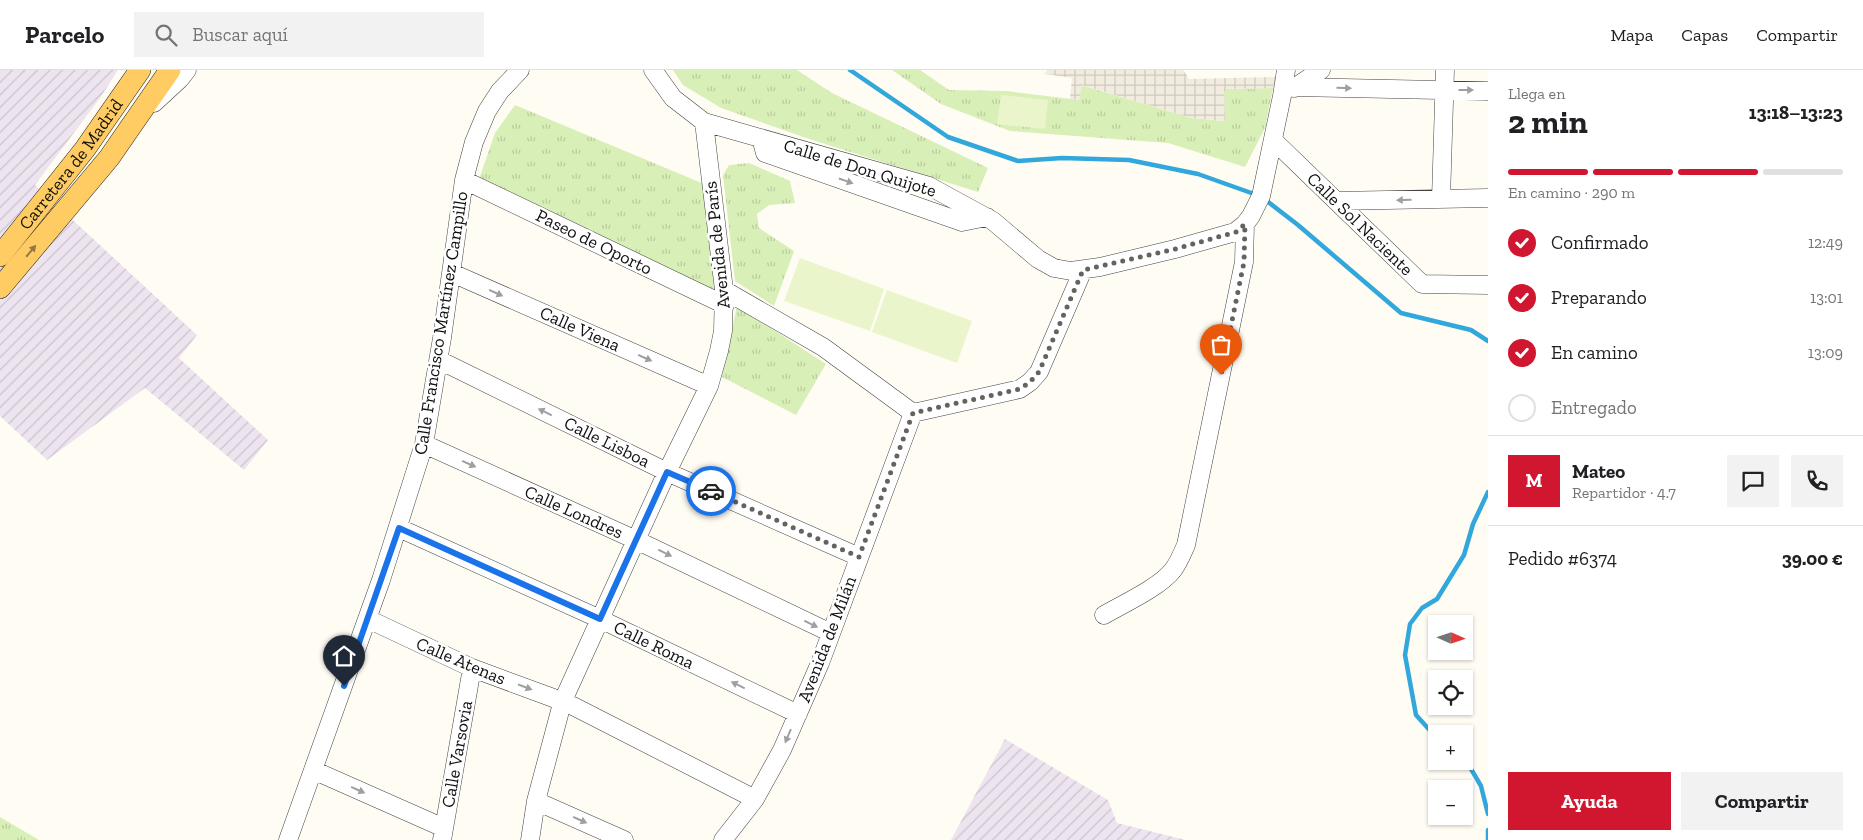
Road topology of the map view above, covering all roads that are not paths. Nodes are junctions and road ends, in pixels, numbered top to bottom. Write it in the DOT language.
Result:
graph roads {
  1 [pos="140,70"];
  2 [pos="170,70"];
  3 [pos="188,70"];
  4 [pos="520,70"];
  5 [pos="652,70"];
  6 [pos="1286,70"];
  7 [pos="1321,70"];
  8 [pos="1445,70"];
  9 [pos="1444,90"];
  10 [pos="1289,91"];
  11 [pos="1488,91"];
  12 [pos="138,116"];
  13 [pos="704,122"];
  14 [pos="761,138"];
  15 [pos="1272,140"];
  16 [pos="464,180"];
  17 [pos="1488,198"];
  18 [pos="1441,199"];
  19 [pos="1336,201"];
  20 [pos="987,218"];
  21 [pos="1245,224"];
  22 [pos="0,256"];
  23 [pos="1091,268"];
  24 [pos="452,273"];
  25 [pos="1488,284"];
  26 [pos="0,288"];
  27 [pos="724,298"];
  28 [pos="439,360"];
  29 [pos="709,386"];
  30 [pos="913,413"];
  31 [pos="424,444"];
  32 [pos="667,472"];
  33 [pos="399,528"];
  34 [pos="636,540"];
  35 [pos="859,557"];
  36 [pos="1104,615"];
  37 [pos="368,619"];
  38 [pos="600,619"];
  39 [pos="831,633"];
  40 [pos="472,668"];
  41 [pos="564,703"];
  42 [pos="798,714"];
  43 [pos="313,770"];
  44 [pos="755,799"];
  45 [pos="536,801"];
  46 [pos="443,834"];
  47 [pos="288,840"];
  48 [pos="530,840"];
  49 [pos="624,840"];
  50 [pos="724,840"];
  1 -- 22 [label="main road, Carretera de Madrid"];
  2 -- 12 [label="main road"];
  3 -- 12 [label="street"];
  4 -- 16 [label="street, Calle Francisco Martínez Campillo"];
  5 -- 13 [label="street, Calle de Don Quijote"];
  6 -- 10 [label="street"];
  7 -- 10 [label="street"];
  8 -- 9 [label="street"];
  10 -- 9 [label="street, one-way"];
  9 -- 11 [label="street, one-way"];
  9 -- 18 [label="street"];
  10 -- 15 [label="street"];
  26 -- 12 [label="main road, one-way"];
  13 -- 14 [label="street, Calle de Don Quijote"];
  13 -- 27 [label="street, Avenida de París"];
  14 -- 20 [label="street, Calle de Don Quijote"];
  14 -- 20 [label="street, one-way"];
  15 -- 19 [label="street, Calle Sol Naciente"];
  15 -- 21 [label="street"];
  16 -- 24 [label="street, Calle Francisco Martínez Campillo"];
  16 -- 27 [label="street, Paseo de Oporto"];
  17 -- 18 [label="street"];
  18 -- 19 [label="street, one-way"];
  19 -- 25 [label="street, Calle Sol Naciente"];
  20 -- 23 [label="street, Calle de Don Quijote"];
  21 -- 23 [label="street, Calle de Don Quijote"];
  21 -- 36 [label="street"];
  23 -- 30 [label="street"];
  24 -- 28 [label="street, Calle Francisco Martínez Campillo"];
  24 -- 29 [label="street, Calle Viena, one-way"];
  27 -- 29 [label="street, Avenida de París"];
  27 -- 30 [label="street"];
  28 -- 31 [label="street, Calle Francisco Martínez Campillo"];
  32 -- 28 [label="street, Calle Lisboa, one-way"];
  29 -- 32 [label="street, Avenida de París"];
  30 -- 35 [label="street, Avenida de Milán"];
  31 -- 33 [label="street, Calle Francisco Martínez Campillo"];
  31 -- 34 [label="street, Calle Londres, one-way"];
  32 -- 34 [label="street, Avenida de París"];
  32 -- 35 [label="street, Calle Lisboa"];
  33 -- 37 [label="street, Calle Francisco Martínez Campillo"];
  33 -- 38 [label="street, Calle Roma"];
  34 -- 38 [label="street, Avenida de París"];
  34 -- 39 [label="street, Calle Londres, one-way"];
  35 -- 39 [label="street, Avenida de Milán"];
  37 -- 40 [label="street, Calle Atenas"];
  37 -- 43 [label="street, Calle Francisco Martínez Campillo"];
  38 -- 41 [label="street, Avenida de París"];
  42 -- 38 [label="street, Calle Roma, one-way"];
  39 -- 42 [label="street, Avenida de Milán"];
  40 -- 41 [label="street, Calle Atenas, one-way"];
  40 -- 46 [label="street, Calle Varsovia"];
  41 -- 44 [label="street, Calle Atenas"];
  41 -- 45 [label="street, Avenida de París"];
  42 -- 44 [label="street, Avenida de Milán, one-way"];
  43 -- 46 [label="street, one-way"];
  43 -- 47 [label="street, Calle Francisco Martínez Campillo"];
  44 -- 50 [label="street, Avenida de Milán"];
  45 -- 48 [label="street, Avenida de París"];
  45 -- 49 [label="street, one-way"];
}
